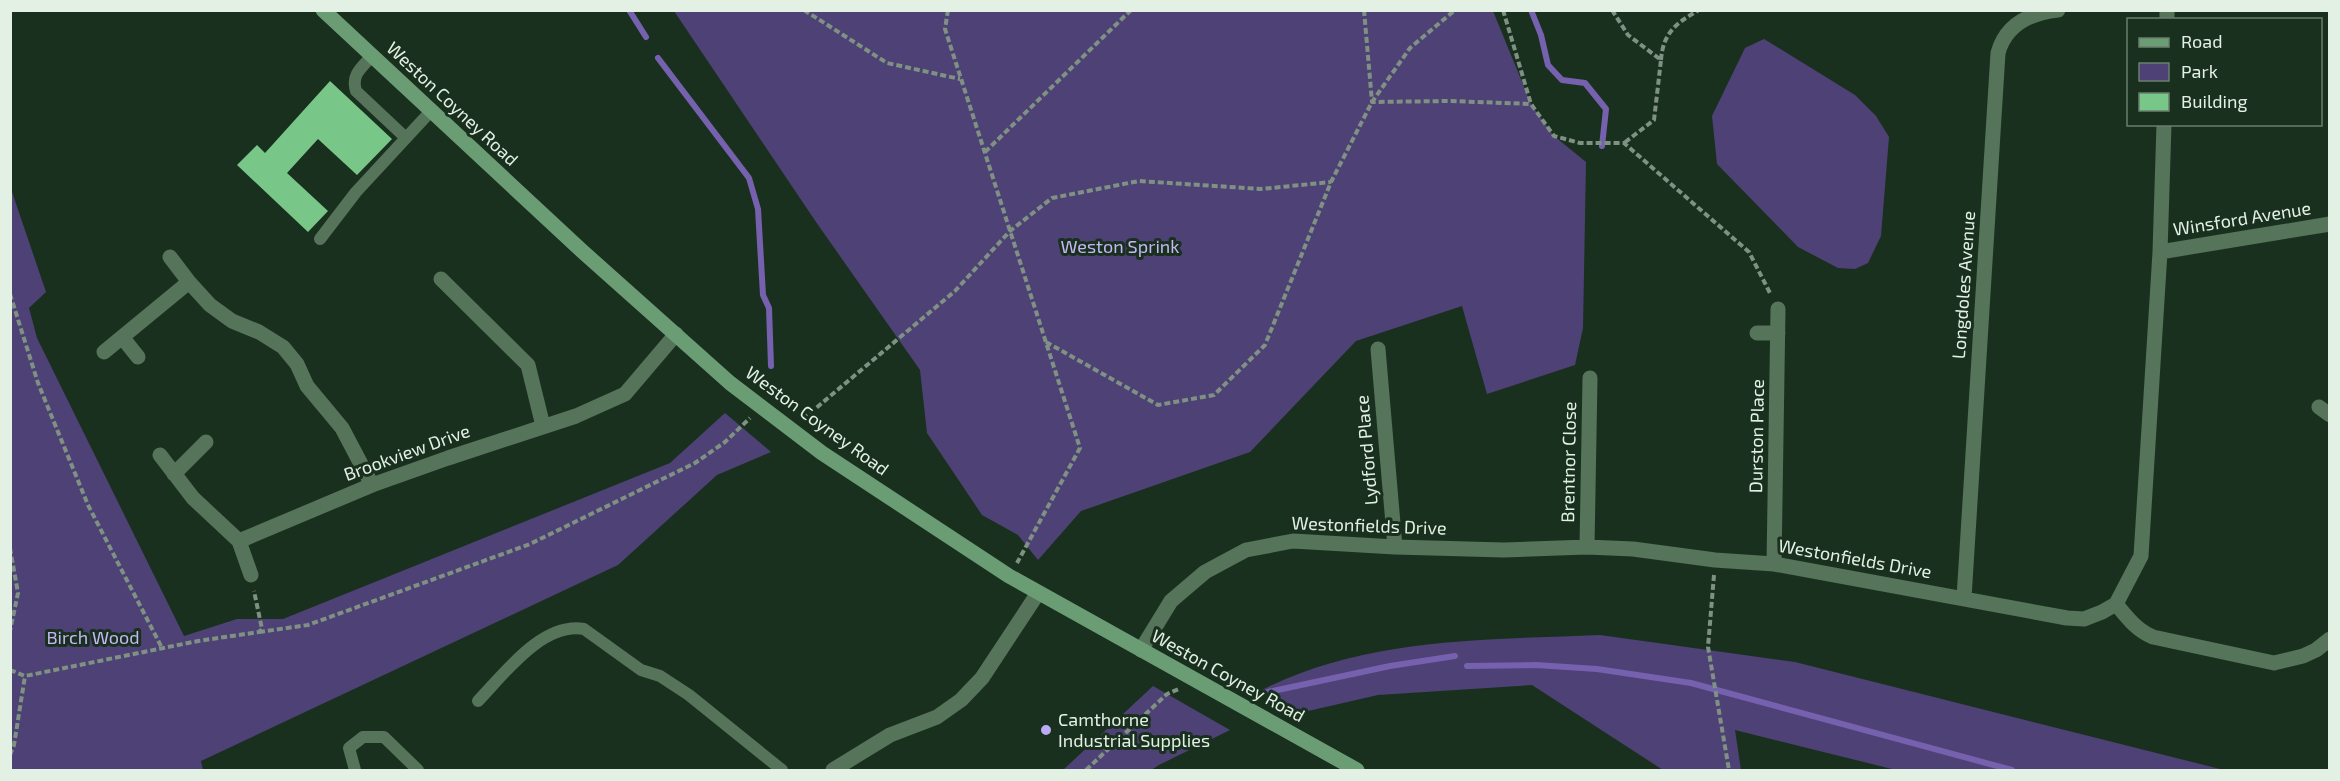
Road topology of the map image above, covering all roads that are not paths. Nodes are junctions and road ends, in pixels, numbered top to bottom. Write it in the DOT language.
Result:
graph roads {
  1 [pos="323,10"];
  2 [pos="2058,10"];
  3 [pos="2020,14"];
  4 [pos="372,56"];
  5 [pos="431,111"];
  6 [pos="2164,126"];
  7 [pos="406,138"];
  8 [pos="2330,224"];
  9 [pos="320,239"];
  10 [pos="2160,252"];
  11 [pos="170,257"];
  12 [pos="441,279"];
  13 [pos="189,282"];
  14 [pos="1778,309"];
  15 [pos="1757,333"];
  16 [pos="1778,333"];
  17 [pos="676,334"];
  18 [pos="122,337"];
  19 [pos="1378,349"];
  20 [pos="104,352"];
  21 [pos="138,357"];
  22 [pos="1590,378"];
  23 [pos="543,426"];
  24 [pos="206,442"];
  25 [pos="159,455"];
  26 [pos="174,474"];
  27 [pos="372,485"];
  28 [pos="238,540"];
  29 [pos="1395,547"];
  30 [pos="1587,547"];
  31 [pos="1774,564"];
  32 [pos="251,575"];
  33 [pos="1038,593"];
  34 [pos="1964,598"];
  35 [pos="2116,604"];
  36 [pos="2330,639"];
  37 [pos="1141,650"];
  38 [pos="478,701"];
  39 [pos="355,771"];
  40 [pos="418,771"];
  41 [pos="782,771"];
  42 [pos="832,771"];
  43 [pos="1357,771"];
  1 -- 4 [label="street, Weston Coyney Road"];
  2 -- 3 [label="street, Longdoles Avenue"];
  3 -- 34 [label="street, Longdoles Avenue"];
  4 -- 5 [label="street, Weston Coyney Road"];
  4 -- 7 [label="lane"];
  5 -- 7 [label="lane"];
  5 -- 17 [label="street, Weston Coyney Road"];
  6 -- 10 [label="street"];
  7 -- 9 [label="lane"];
  8 -- 10 [label="street, Winsford Avenue"];
  10 -- 35 [label="street"];
  11 -- 13 [label="street"];
  12 -- 23 [label="street"];
  13 -- 18 [label="street"];
  13 -- 27 [label="street"];
  14 -- 16 [label="street, Durston Place"];
  15 -- 16 [label="street"];
  16 -- 31 [label="street, Durston Place"];
  17 -- 23 [label="street, Brookview Drive"];
  17 -- 33 [label="street, Weston Coyney Road"];
  18 -- 20 [label="street"];
  18 -- 21 [label="street"];
  19 -- 29 [label="street, Lydford Place"];
  22 -- 30 [label="street, Brentnor Close"];
  23 -- 27 [label="street, Brookview Drive"];
  24 -- 26 [label="street"];
  25 -- 26 [label="street"];
  26 -- 28 [label="street"];
  27 -- 28 [label="street, Brookview Drive"];
  28 -- 32 [label="street"];
  29 -- 30 [label="street, Westonfields Drive"];
  29 -- 37 [label="street, Westonfields Drive"];
  30 -- 31 [label="street, Westonfields Drive"];
  31 -- 34 [label="street, Westonfields Drive"];
  33 -- 37 [label="street, Weston Coyney Road"];
  33 -- 42 [label="street"];
  34 -- 35 [label="street, Westonfields Drive"];
  35 -- 36 [label="street"];
  37 -- 43 [label="street, Weston Coyney Road"];
  38 -- 41 [label="lane"];
  39 -- 40 [label="lane"];
}
